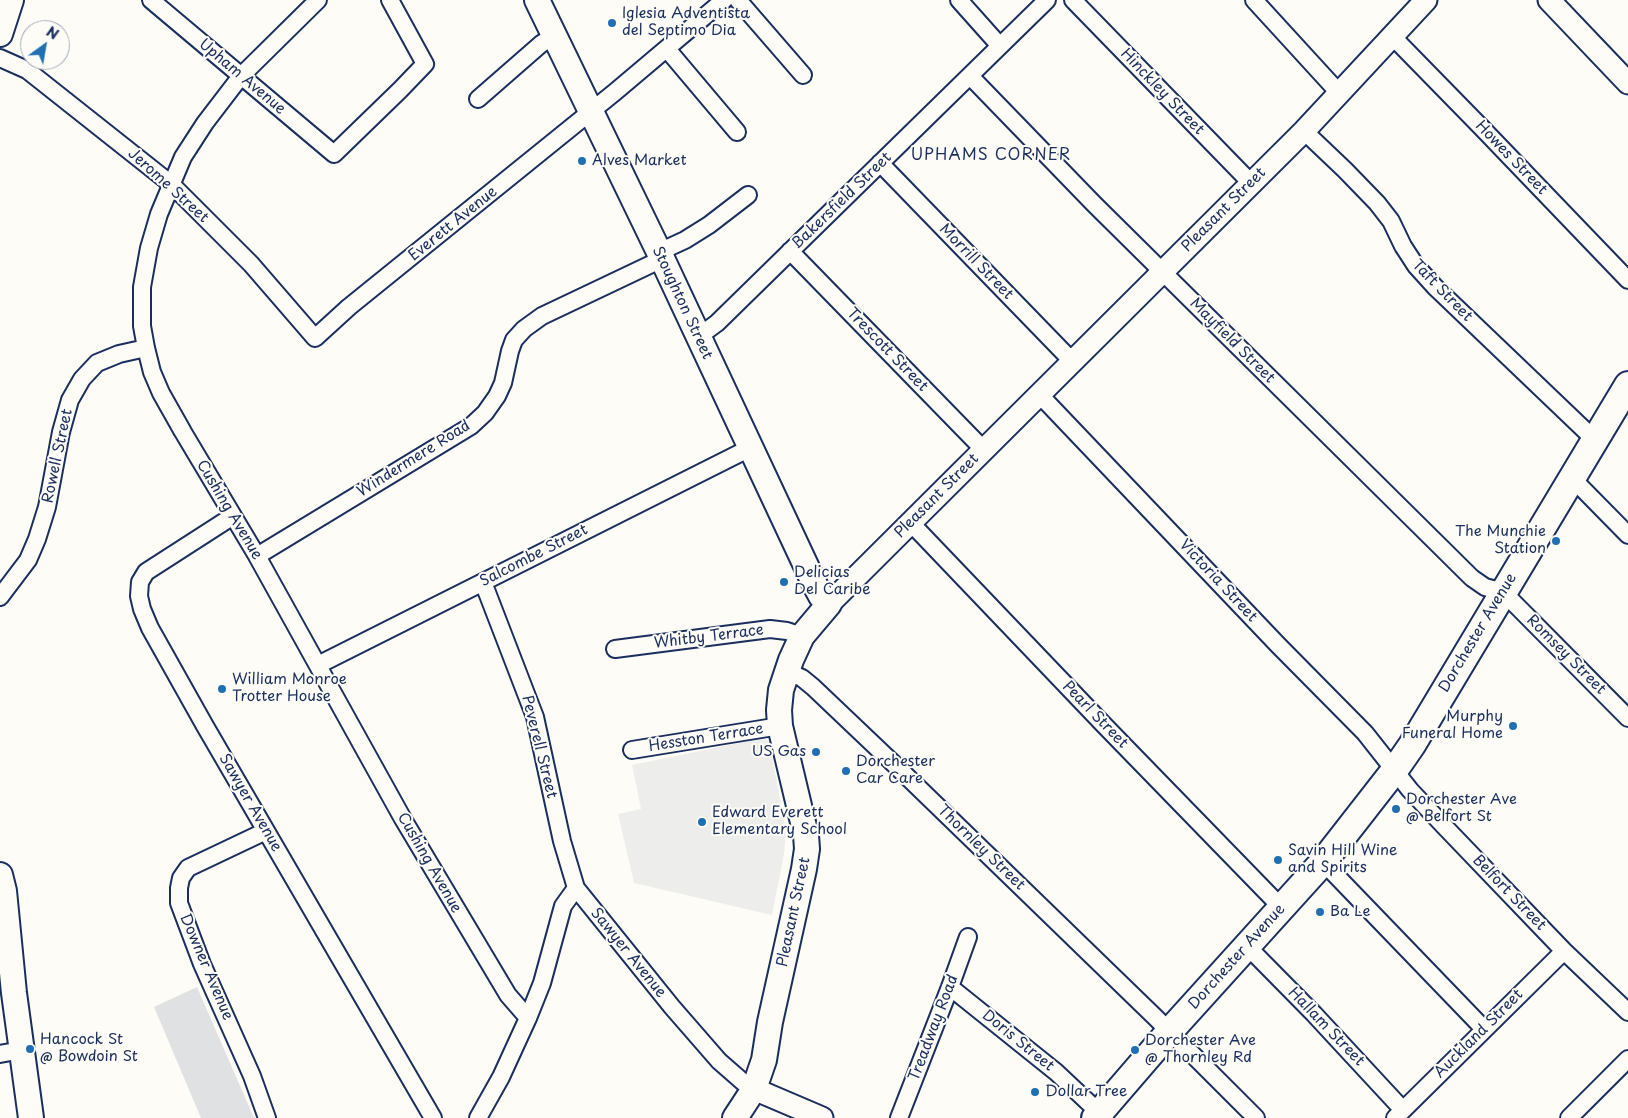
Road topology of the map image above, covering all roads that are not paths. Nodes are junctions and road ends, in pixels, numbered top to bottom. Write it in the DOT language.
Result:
graph roads {
  1 [pos="11,0"];
  2 [pos="151,0"];
  3 [pos="318,0"];
  4 [pos="390,0"];
  5 [pos="537,0"];
  6 [pos="738,0"];
  7 [pos="959,0"];
  8 [pos="1047,0"];
  9 [pos="1073,0"];
  10 [pos="1254,0"];
  11 [pos="1426,0"];
  12 [pos="1550,0"];
  13 [pos="718,2"];
  14 [pos="0,34"];
  15 [pos="554,35"];
  16 [pos="1392,37"];
  17 [pos="1000,46"];
  18 [pos="667,49"];
  19 [pos="0,58"];
  20 [pos="803,75"];
  21 [pos="241,76"];
  22 [pos="970,76"];
  23 [pos="1628,83"];
  24 [pos="1340,94"];
  25 [pos="478,99"];
  26 [pos="592,111"];
  27 [pos="1304,131"];
  28 [pos="737,132"];
  29 [pos="880,164"];
  30 [pos="1251,183"];
  31 [pos="171,184"];
  32 [pos="748,195"];
  33 [pos="790,251"];
  34 [pos="660,256"];
  35 [pos="1162,272"];
  36 [pos="1628,280"];
  37 [pos="698,337"];
  38 [pos="315,338"];
  39 [pos="146,348"];
  40 [pos="1072,361"];
  41 [pos="1628,386"];
  42 [pos="1039,394"];
  43 [pos="1595,440"];
  44 [pos="750,448"];
  45 [pos="983,450"];
  46 [pos="1572,478"];
  47 [pos="233,516"];
  48 [pos="910,522"];
  49 [pos="1628,535"];
  50 [pos="257,556"];
  51 [pos="483,582"];
  52 [pos="1503,592"];
  53 [pos="0,597"];
  54 [pos="829,604"];
  55 [pos="802,636"];
  56 [pos="615,649"];
  57 [pos="318,665"];
  58 [pos="786,671"];
  59 [pos="1628,718"];
  60 [pos="780,726"];
  61 [pos="632,750"];
  62 [pos="1394,771"];
  63 [pos="266,831"];
  64 [pos="1323,862"];
  65 [pos="0,875"];
  66 [pos="576,888"];
  67 [pos="1281,908"];
  68 [pos="968,937"];
  69 [pos="1247,946"];
  70 [pos="1564,950"];
  71 [pos="950,987"];
  72 [pos="1628,1012"];
  73 [pos="528,1018"];
  74 [pos="1484,1029"];
  75 [pos="1170,1031"];
  76 [pos="11,1052"];
  77 [pos="1628,1059"];
  78 [pos="27,1086"];
  79 [pos="754,1089"];
  80 [pos="1399,1114"];
  81 [pos="1100,1116"];
  82 [pos="14,1118"];
  83 [pos="32,1118"];
  84 [pos="267,1118"];
  85 [pos="433,1118"];
  86 [pos="478,1118"];
  87 [pos="735,1118"];
  88 [pos="822,1118"];
  89 [pos="899,1118"];
  90 [pos="1256,1118"];
  91 [pos="1569,1118"];
  1 -- 14 [label="main road"];
  2 -- 21 [label="street, Upham Avenue"];
  3 -- 21 [label="street, Cushing Avenue"];
  4 -- 21 [label="street, Upham Avenue"];
  5 -- 15 [label="main road, Stoughton Street"];
  6 -- 20 [label="street"];
  7 -- 17 [label="street"];
  8 -- 17 [label="street, Bakersfield Street"];
  9 -- 30 [label="street, Hinckley Street"];
  10 -- 24 [label="street"];
  11 -- 16 [label="street, Pleasant Street"];
  12 -- 23 [label="street"];
  13 -- 18 [label="street, Everett Avenue"];
  15 -- 25 [label="street"];
  15 -- 26 [label="main road, Stoughton Street"];
  16 -- 24 [label="street, Pleasant Street"];
  16 -- 36 [label="street, Howes Street"];
  17 -- 22 [label="street, Bakersfield Street"];
  18 -- 26 [label="street, Everett Avenue"];
  18 -- 28 [label="street"];
  19 -- 31 [label="street, Jerome Street"];
  21 -- 31 [label="street, Cushing Avenue"];
  22 -- 29 [label="street, Bakersfield Street"];
  22 -- 35 [label="street, Mayfield Street"];
  24 -- 27 [label="street, Pleasant Street"];
  26 -- 34 [label="main road, Stoughton Street"];
  26 -- 38 [label="street, Everett Avenue"];
  27 -- 30 [label="street, Pleasant Street"];
  27 -- 43 [label="street, Taft Street"];
  29 -- 33 [label="street, Bakersfield Street"];
  29 -- 40 [label="street, Morrill Street"];
  30 -- 35 [label="street, Pleasant Street"];
  31 -- 38 [label="street, Jerome Street"];
  31 -- 39 [label="street, Cushing Avenue"];
  32 -- 34 [label="street, Windermere Road"];
  33 -- 37 [label="street, Bakersfield Street"];
  33 -- 45 [label="street, Trescott Street"];
  34 -- 37 [label="main road, Stoughton Street"];
  34 -- 50 [label="street, Windermere Road"];
  35 -- 40 [label="street, Pleasant Street"];
  35 -- 52 [label="street, Mayfield Street"];
  37 -- 44 [label="main road, Stoughton Street"];
  39 -- 47 [label="street, Cushing Avenue"];
  39 -- 53 [label="street, Rowell Street"];
  40 -- 42 [label="street, Pleasant Street"];
  41 -- 43 [label="main road, Dorchester Avenue"];
  42 -- 45 [label="street, Pleasant Street"];
  42 -- 62 [label="street, Victoria Street"];
  43 -- 46 [label="main road, Dorchester Avenue"];
  44 -- 51 [label="street, Salcombe Street"];
  44 -- 54 [label="main road, Stoughton Street"];
  45 -- 48 [label="street, Pleasant Street"];
  46 -- 49 [label="street"];
  46 -- 52 [label="main road, Dorchester Avenue"];
  47 -- 50 [label="street, Cushing Avenue"];
  47 -- 63 [label="street, Sawyer Avenue"];
  48 -- 54 [label="street, Pleasant Street"];
  48 -- 67 [label="street, Pearl Street"];
  50 -- 57 [label="street, Cushing Avenue"];
  51 -- 57 [label="street, Salcombe Street"];
  51 -- 66 [label="street, Peverell Street"];
  52 -- 59 [label="street, Romsey Street"];
  52 -- 62 [label="main road, Dorchester Avenue"];
  54 -- 55 [label="main road, Pleasant Street"];
  55 -- 56 [label="street, Whitby Terrace"];
  55 -- 58 [label="main road, Pleasant Street"];
  57 -- 73 [label="street, Cushing Avenue"];
  58 -- 60 [label="main road, Pleasant Street"];
  58 -- 75 [label="street, Thornley Street"];
  60 -- 61 [label="street, Hesston Terrace"];
  60 -- 79 [label="main road, Pleasant Street"];
  62 -- 64 [label="main road, Dorchester Avenue"];
  62 -- 70 [label="street, Belfort Street"];
  63 -- 84 [label="street, Downer Avenue"];
  63 -- 85 [label="street, Sawyer Avenue"];
  64 -- 67 [label="main road, Dorchester Avenue"];
  64 -- 74 [label="street"];
  65 -- 76 [label="main road"];
  66 -- 73 [label="street"];
  66 -- 79 [label="street, Sawyer Avenue"];
  67 -- 69 [label="main road, Dorchester Avenue"];
  68 -- 71 [label="street, Treadway Road"];
  69 -- 75 [label="main road, Dorchester Avenue"];
  69 -- 80 [label="street, Hallam Street"];
  70 -- 72 [label="street, Belfort Street"];
  70 -- 74 [label="street, Auckland Street"];
  71 -- 81 [label="street, Doris Street"];
  71 -- 89 [label="street, Treadway Road"];
  73 -- 86 [label="street"];
  74 -- 80 [label="street, Auckland Street"];
  75 -- 81 [label="main road, Dorchester Avenue"];
  75 -- 90 [label="street, Thornley Street"];
  76 -- 78 [label="main road"];
  77 -- 91 [label="street"];
  78 -- 82 [label="main road"];
  78 -- 83 [label="main road"];
  79 -- 87 [label="main road, Pleasant Street"];
  79 -- 88 [label="street"];
}
